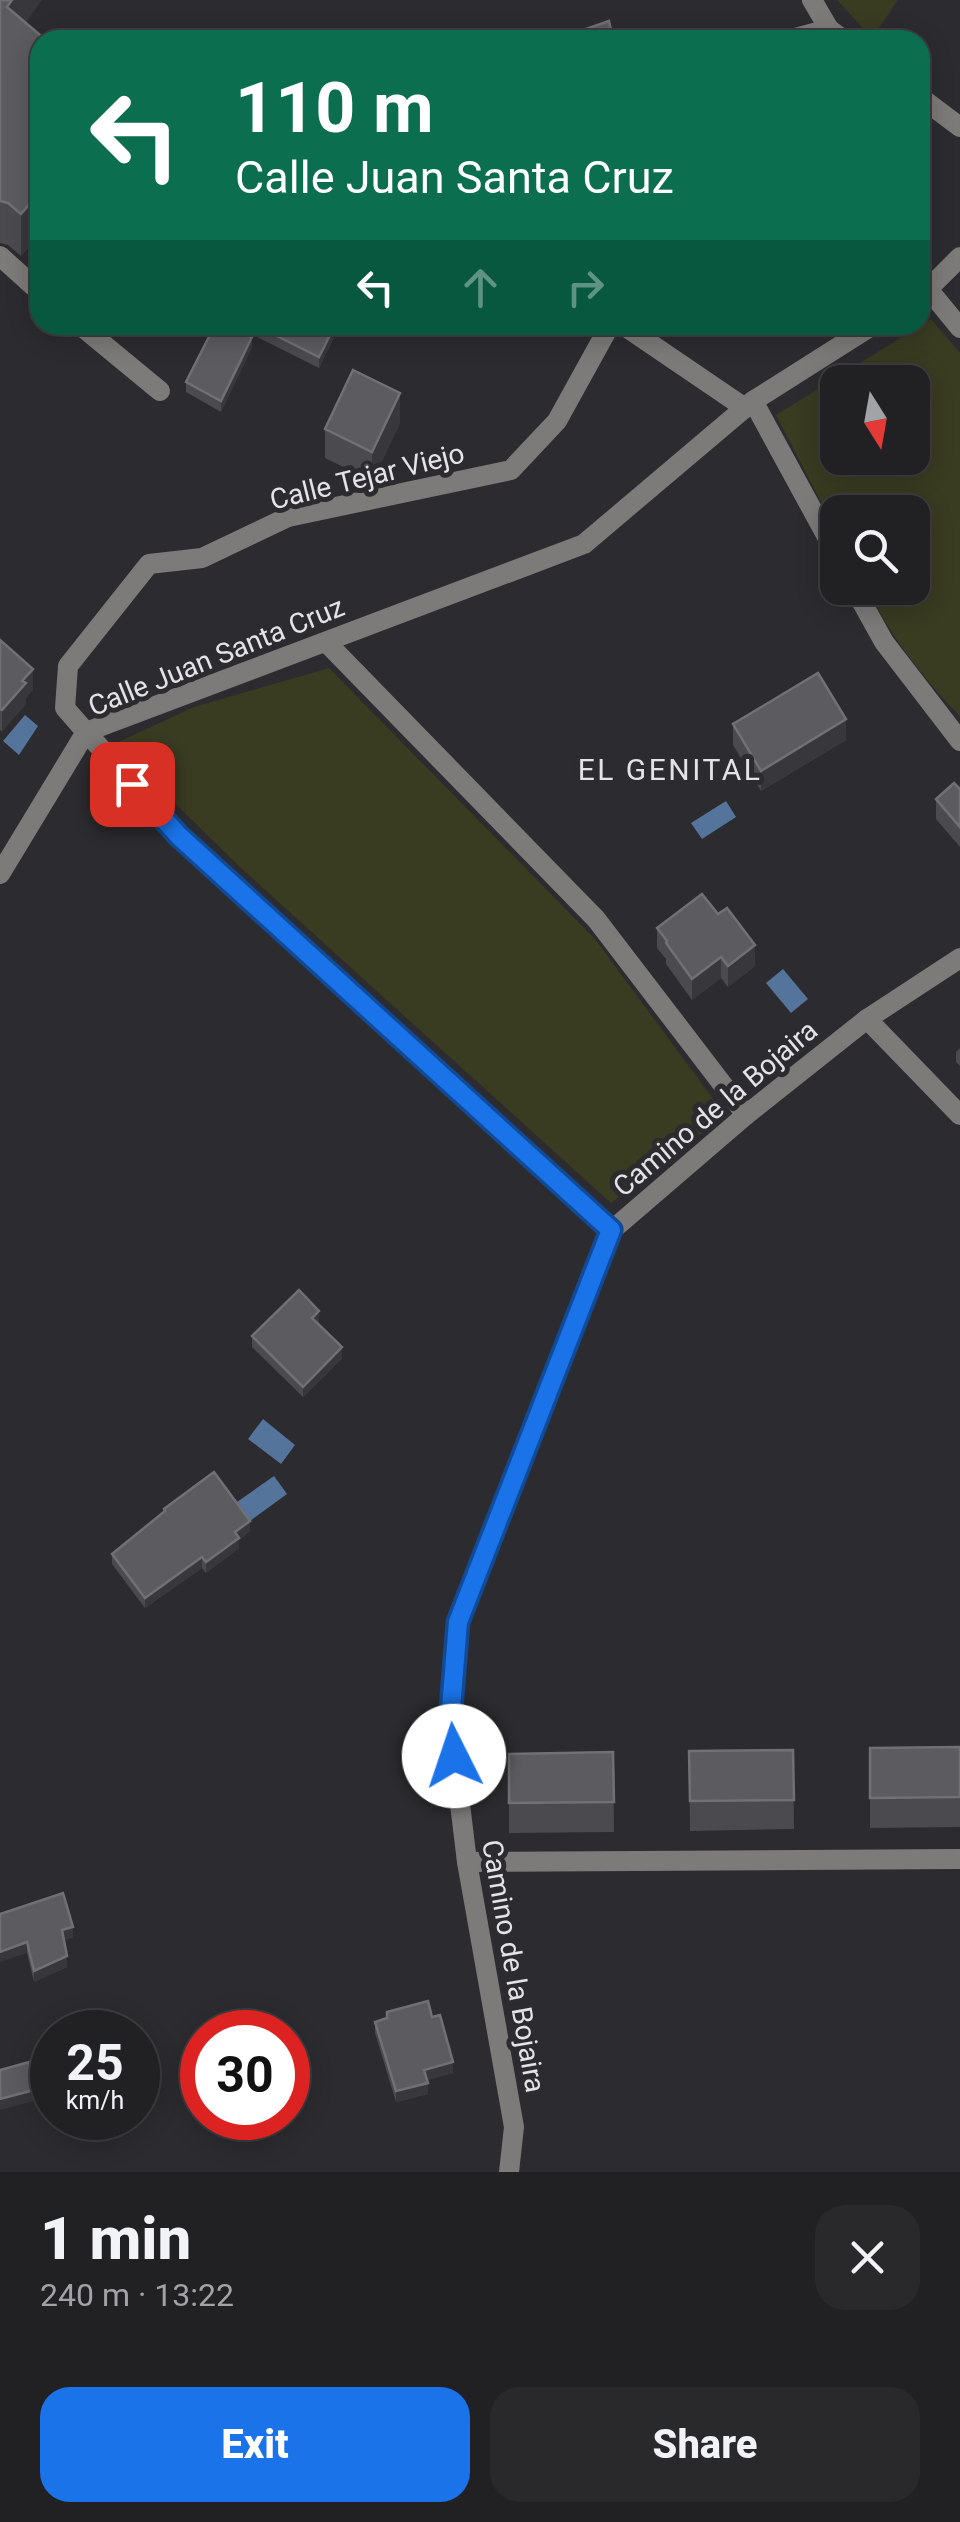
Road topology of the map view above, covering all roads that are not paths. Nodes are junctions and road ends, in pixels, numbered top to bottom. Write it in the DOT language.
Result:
graph roads {
  1 [pos="812,0"];
  2 [pos="833,30"];
  3 [pos="930,104"];
  4 [pos="960,126"];
  5 [pos="0,256"];
  6 [pos="960,257"];
  7 [pos="30,283"];
  8 [pos="930,286"];
  9 [pos="930,298"];
  10 [pos="960,328"];
  11 [pos="92,335"];
  12 [pos="604,335"];
  13 [pos="638,335"];
  14 [pos="858,335"];
  15 [pos="160,391"];
  16 [pos="749,405"];
  17 [pos="820,526"];
  18 [pos="863,605"];
  19 [pos="326,642"];
  20 [pos="86,732"];
  21 [pos="960,741"];
  22 [pos="0,874"];
  23 [pos="960,958"];
  24 [pos="868,1019"];
  25 [pos="746,1115"];
  26 [pos="960,1116"];
  27 [pos="611,1230"];
  28 [pos="960,1859"];
  29 [pos="467,1862"];
  30 [pos="509,2172"];
  1 -- 2 [label="street"];
  3 -- 4 [label="street"];
  5 -- 7 [label="street"];
  6 -- 8 [label="street"];
  9 -- 10 [label="street"];
  11 -- 15 [label="street"];
  12 -- 20 [label="street, Calle Tejar Viejo"];
  13 -- 16 [label="street"];
  14 -- 16 [label="street, Calle Juan Santa Cruz"];
  16 -- 17 [label="street"];
  16 -- 19 [label="street, Calle Juan Santa Cruz"];
  18 -- 21 [label="street"];
  19 -- 20 [label="street, Calle Juan Santa Cruz"];
  19 -- 25 [label="street"];
  20 -- 22 [label="street"];
  20 -- 27 [label="street, Calle Juan Santa Cruz"];
  23 -- 24 [label="street, Camino de la Bojaira"];
  24 -- 25 [label="street, Camino de la Bojaira"];
  24 -- 26 [label="street"];
  25 -- 27 [label="street, Camino de la Bojaira"];
  27 -- 29 [label="street, Camino de la Bojaira"];
  28 -- 29 [label="street"];
  29 -- 30 [label="street, Camino de la Bojaira"];
}
